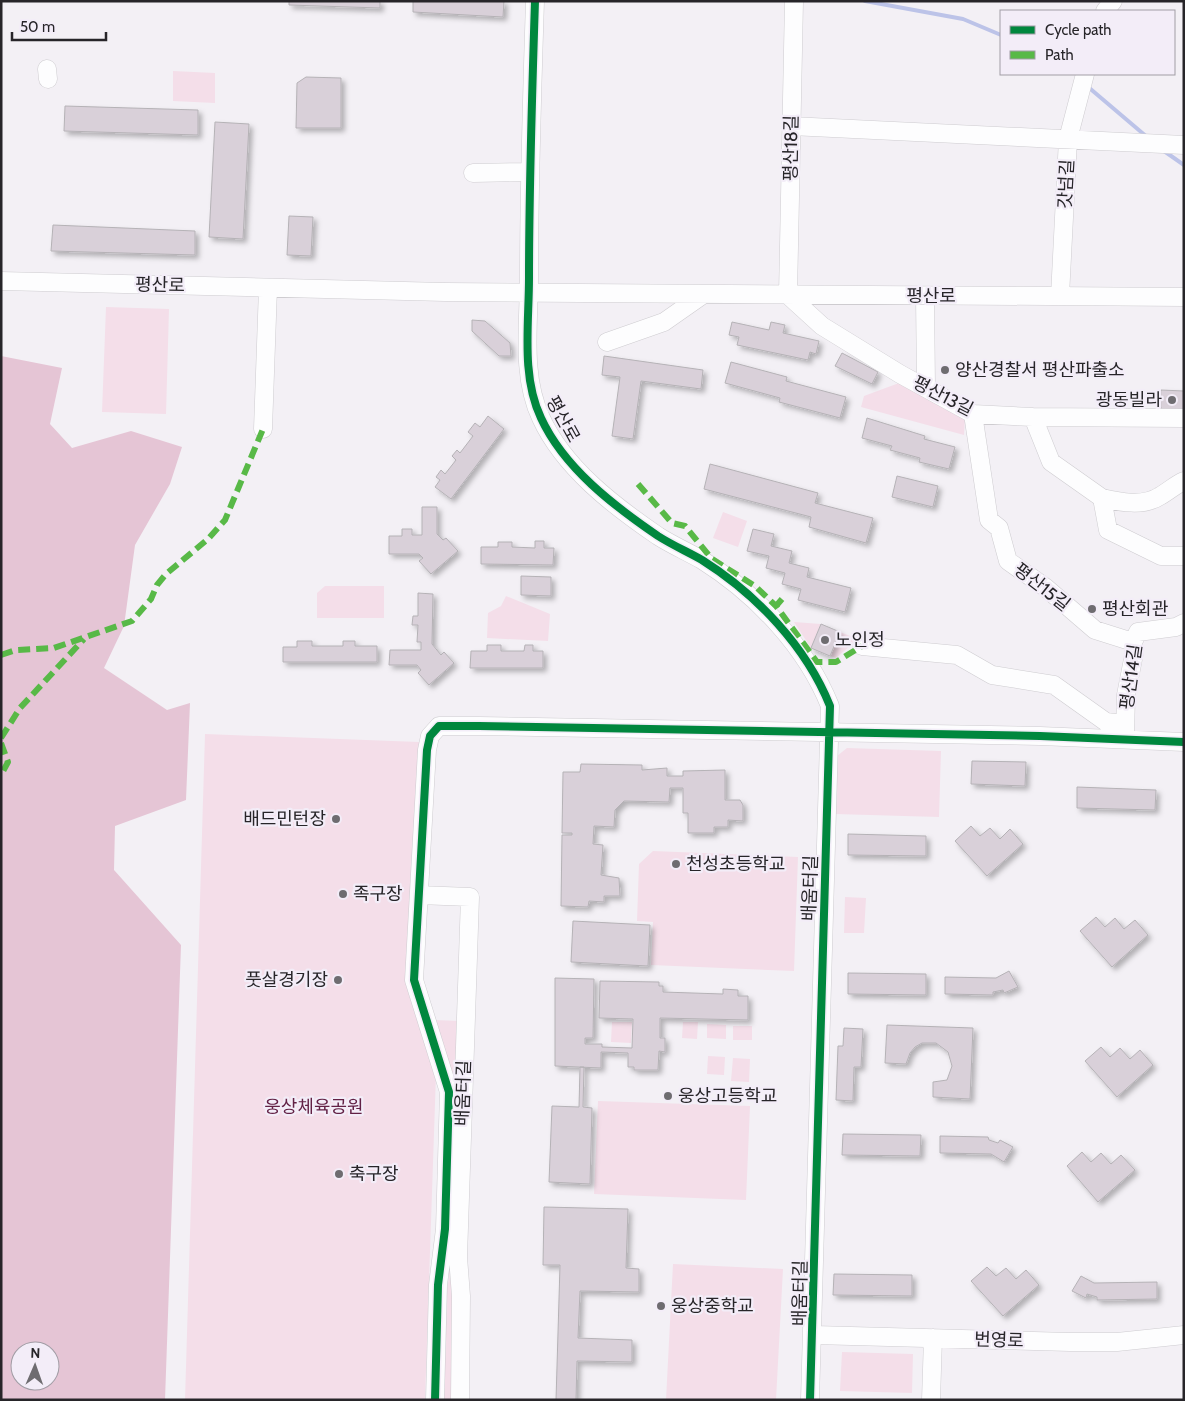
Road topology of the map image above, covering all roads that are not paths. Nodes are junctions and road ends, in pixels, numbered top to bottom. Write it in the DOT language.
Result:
graph roads {
  1 [pos="535,1"];
  2 [pos="794,1"];
  3 [pos="1085,75"];
  4 [pos="791,126"];
  5 [pos="1068,139"];
  6 [pos="1178,145"];
  7 [pos="529,172"];
  8 [pos="473,173"];
  9 [pos="1,281"];
  10 [pos="268,288"];
  11 [pos="529,293"];
  12 [pos="704,294"];
  13 [pos="788,295"];
  14 [pos="925,296"];
  15 [pos="1060,296"];
  16 [pos="1184,297"];
  17 [pos="607,342"];
  18 [pos="926,387"];
  19 [pos="973,414"];
  20 [pos="1033,417"];
  21 [pos="1184,418"];
  22 [pos="263,429"];
  23 [pos="1184,481"];
  24 [pos="1102,498"];
  25 [pos="1184,556"];
  26 [pos="1184,623"];
  27 [pos="1133,642"];
  28 [pos="862,646"];
  29 [pos="830,732"];
  30 [pos="1125,732"];
  31 [pos="1184,742"];
  32 [pos="419,895"];
  33 [pos="456,1093"];
  34 [pos="814,1335"];
  35 [pos="1184,1335"];
  36 [pos="934,1338"];
  37 [pos="435,1400"];
  38 [pos="460,1400"];
  39 [pos="810,1400"];
  40 [pos="930,1400"];
  1 -- 7 [label="street, 평산로"];
  2 -- 4 [label="street, 평산18길"];
  3 -- 5 [label="street, 갓넘길"];
  4 -- 5 [label="street"];
  4 -- 13 [label="street, 평산18길"];
  5 -- 6 [label="street"];
  5 -- 15 [label="street, 갓넘길"];
  7 -- 8 [label="street"];
  7 -- 11 [label="street, 평산로"];
  9 -- 10 [label="street, 평산로"];
  10 -- 11 [label="street, 평산로"];
  10 -- 22 [label="street"];
  11 -- 12 [label="street, 평산로"];
  11 -- 29 [label="street, 평산로"];
  12 -- 13 [label="street, 평산로"];
  12 -- 17 [label="street"];
  13 -- 14 [label="street, 평산로"];
  13 -- 18 [label="street, 평산13길"];
  14 -- 15 [label="street, 평산로"];
  14 -- 18 [label="street"];
  15 -- 16 [label="street, 평산로"];
  18 -- 19 [label="street, 평산13길"];
  19 -- 20 [label="street, 평산13길"];
  19 -- 27 [label="street, 평산15길"];
  20 -- 21 [label="street, 평산13길"];
  20 -- 24 [label="street"];
  23 -- 24 [label="street"];
  24 -- 25 [label="street"];
  26 -- 27 [label="street, 평산14길"];
  27 -- 30 [label="street, 평산14길"];
  28 -- 30 [label="street"];
  29 -- 30 [label="street"];
  29 -- 32 [label="street"];
  29 -- 34 [label="street, 배움터길"];
  30 -- 31 [label="street"];
  32 -- 33 [label="street"];
  32 -- 33 [label="street, 배움터길"];
  33 -- 37 [label="street, 배움터길"];
  33 -- 38 [label="street, 배움터길"];
  34 -- 36 [label="street, 번영로"];
  34 -- 39 [label="street, 배움터길"];
  35 -- 36 [label="street, 번영로"];
  36 -- 40 [label="street"];
}
